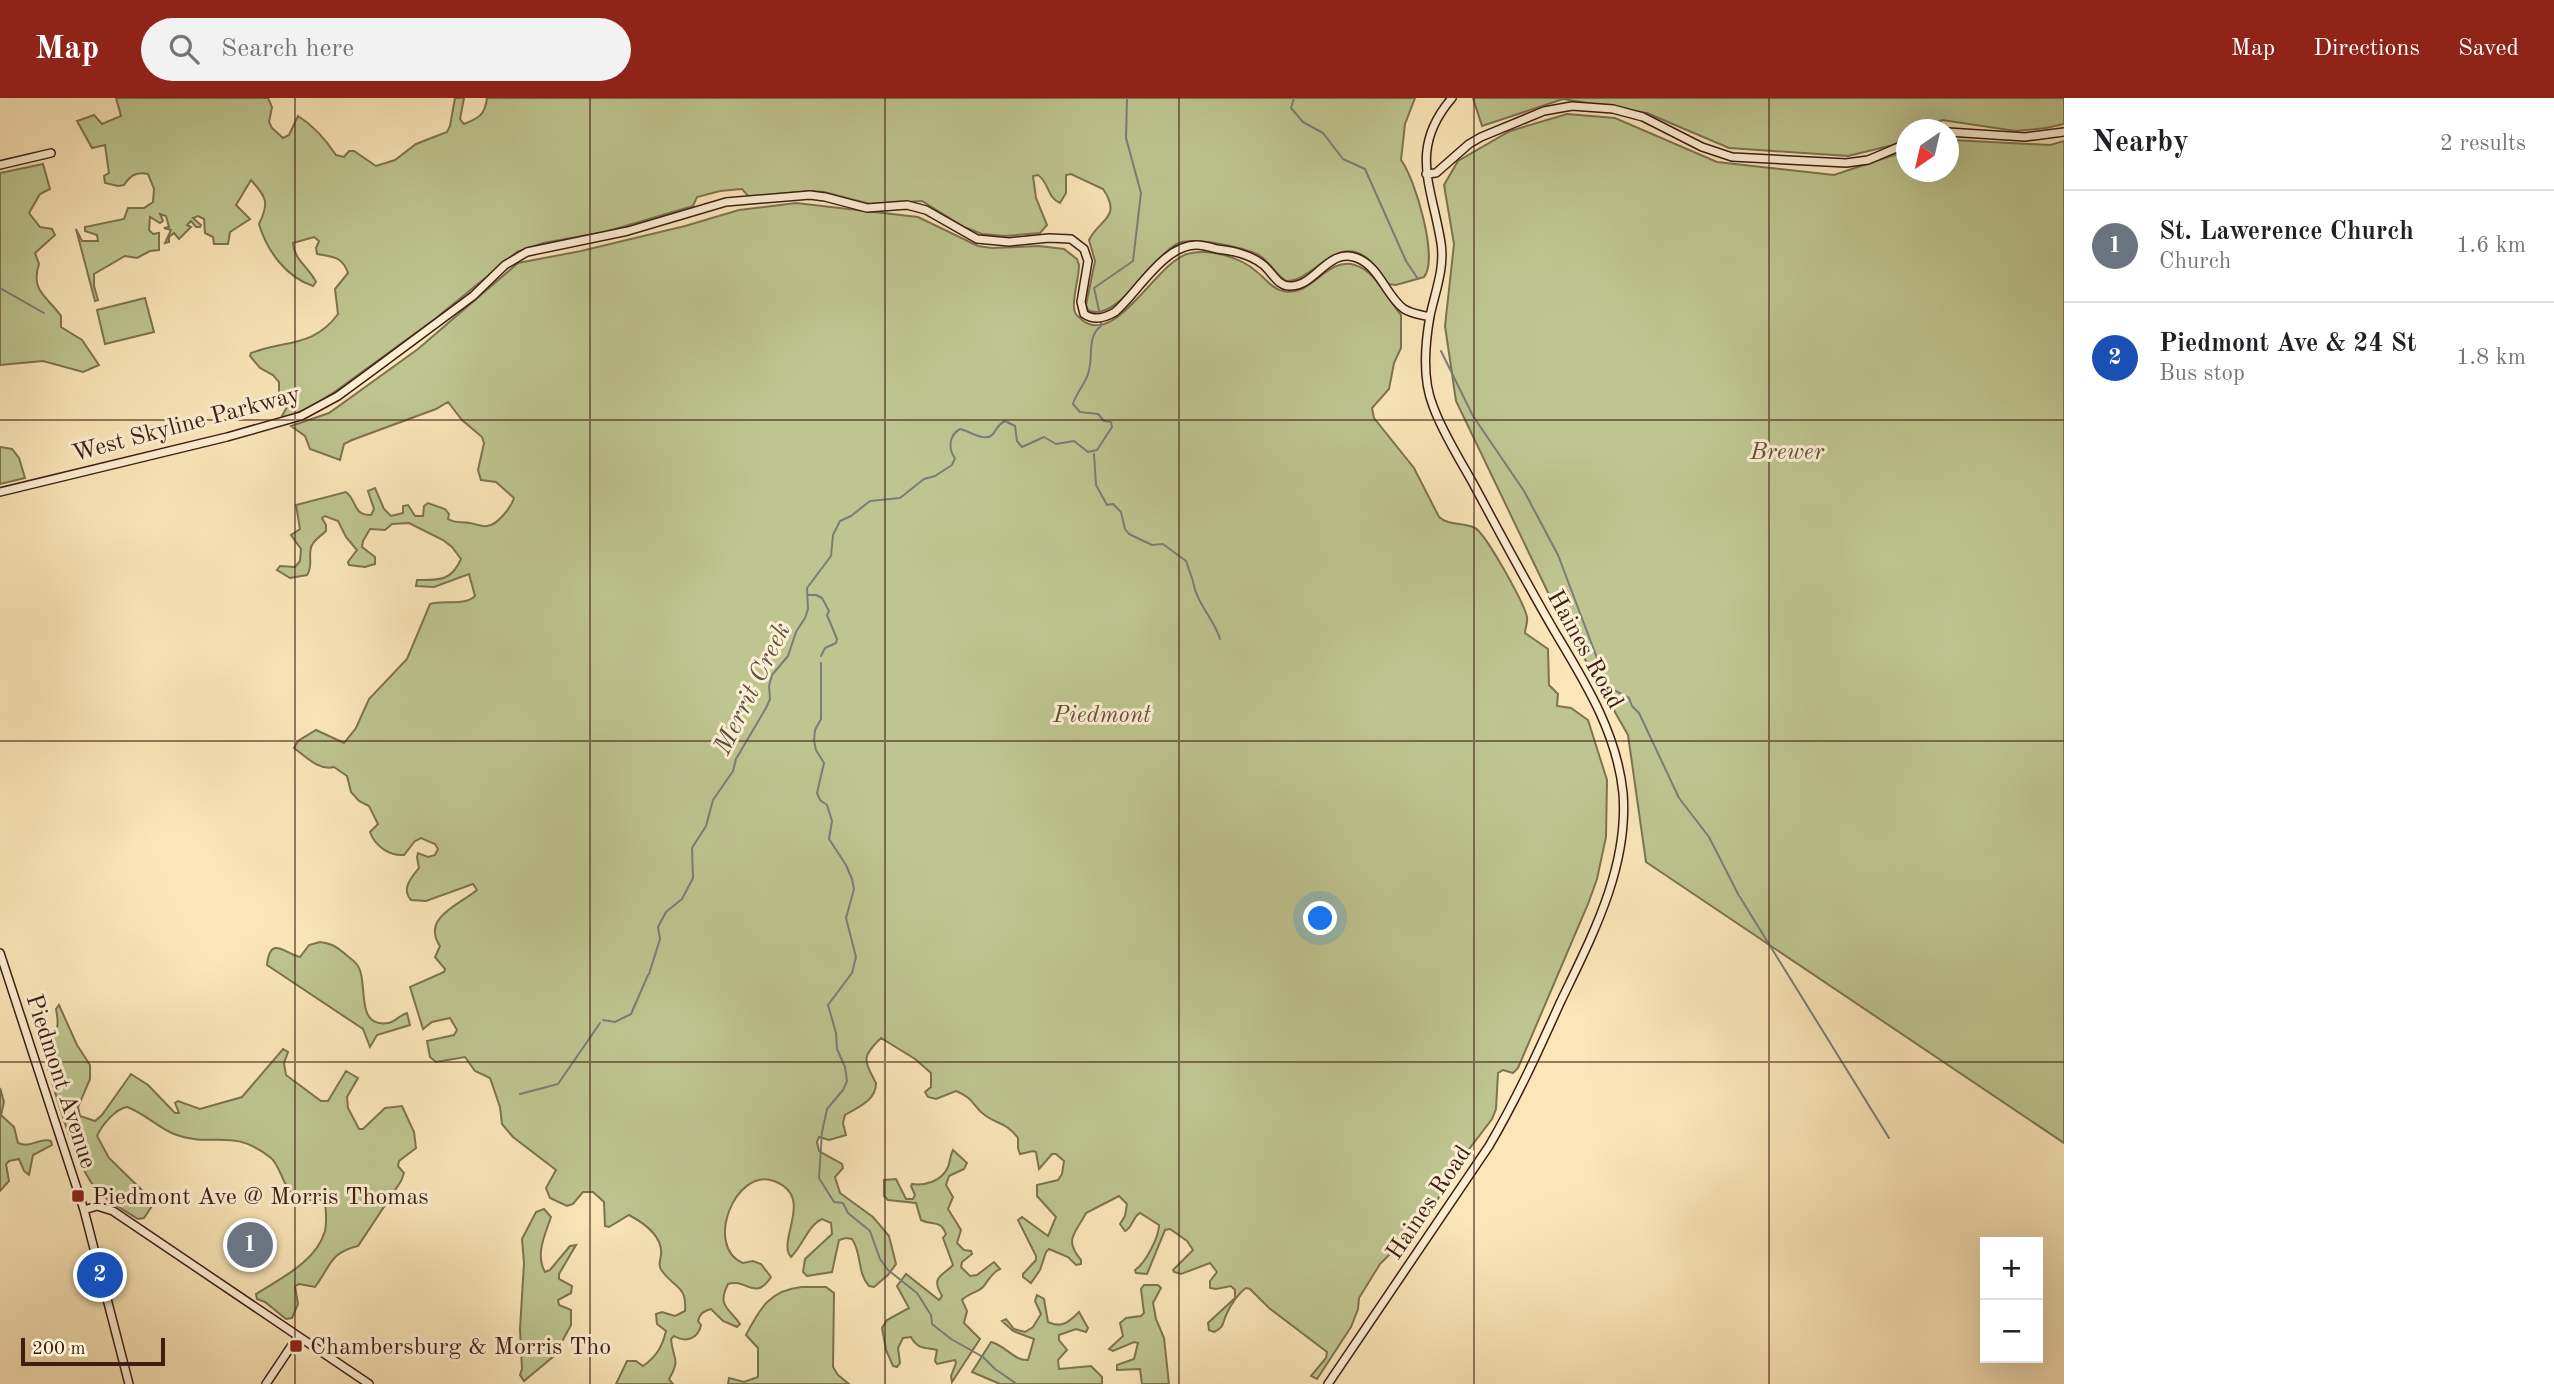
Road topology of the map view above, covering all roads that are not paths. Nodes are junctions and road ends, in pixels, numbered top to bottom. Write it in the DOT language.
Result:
graph roads {
  1 [pos="1452,98"];
  2 [pos="1959,132"];
  3 [pos="2064,132"];
  4 [pos="1896,148"];
  5 [pos="51,153"];
  6 [pos="0,165"];
  7 [pos="1426,174"];
  8 [pos="1430,317"];
  9 [pos="0,492"];
  10 [pos="0,953"];
  11 [pos="84,1210"];
  12 [pos="298,1336"];
  13 [pos="130,1384"];
  14 [pos="266,1384"];
  15 [pos="369,1384"];
  16 [pos="1328,1384"];
  1 -- 7 [label="street, Haines Road"];
  2 -- 3 [label="street"];
  4 -- 7 [label="street"];
  5 -- 6 [label="street"];
  7 -- 8 [label="street, Haines Road"];
  8 -- 9 [label="street, West Skyline Parkway"];
  8 -- 16 [label="street, Haines Road"];
  10 -- 11 [label="street, Piedmont Avenue"];
  11 -- 12 [label="street"];
  11 -- 13 [label="street, Piedmont Avenue"];
  12 -- 14 [label="street"];
  12 -- 15 [label="street"];
}
